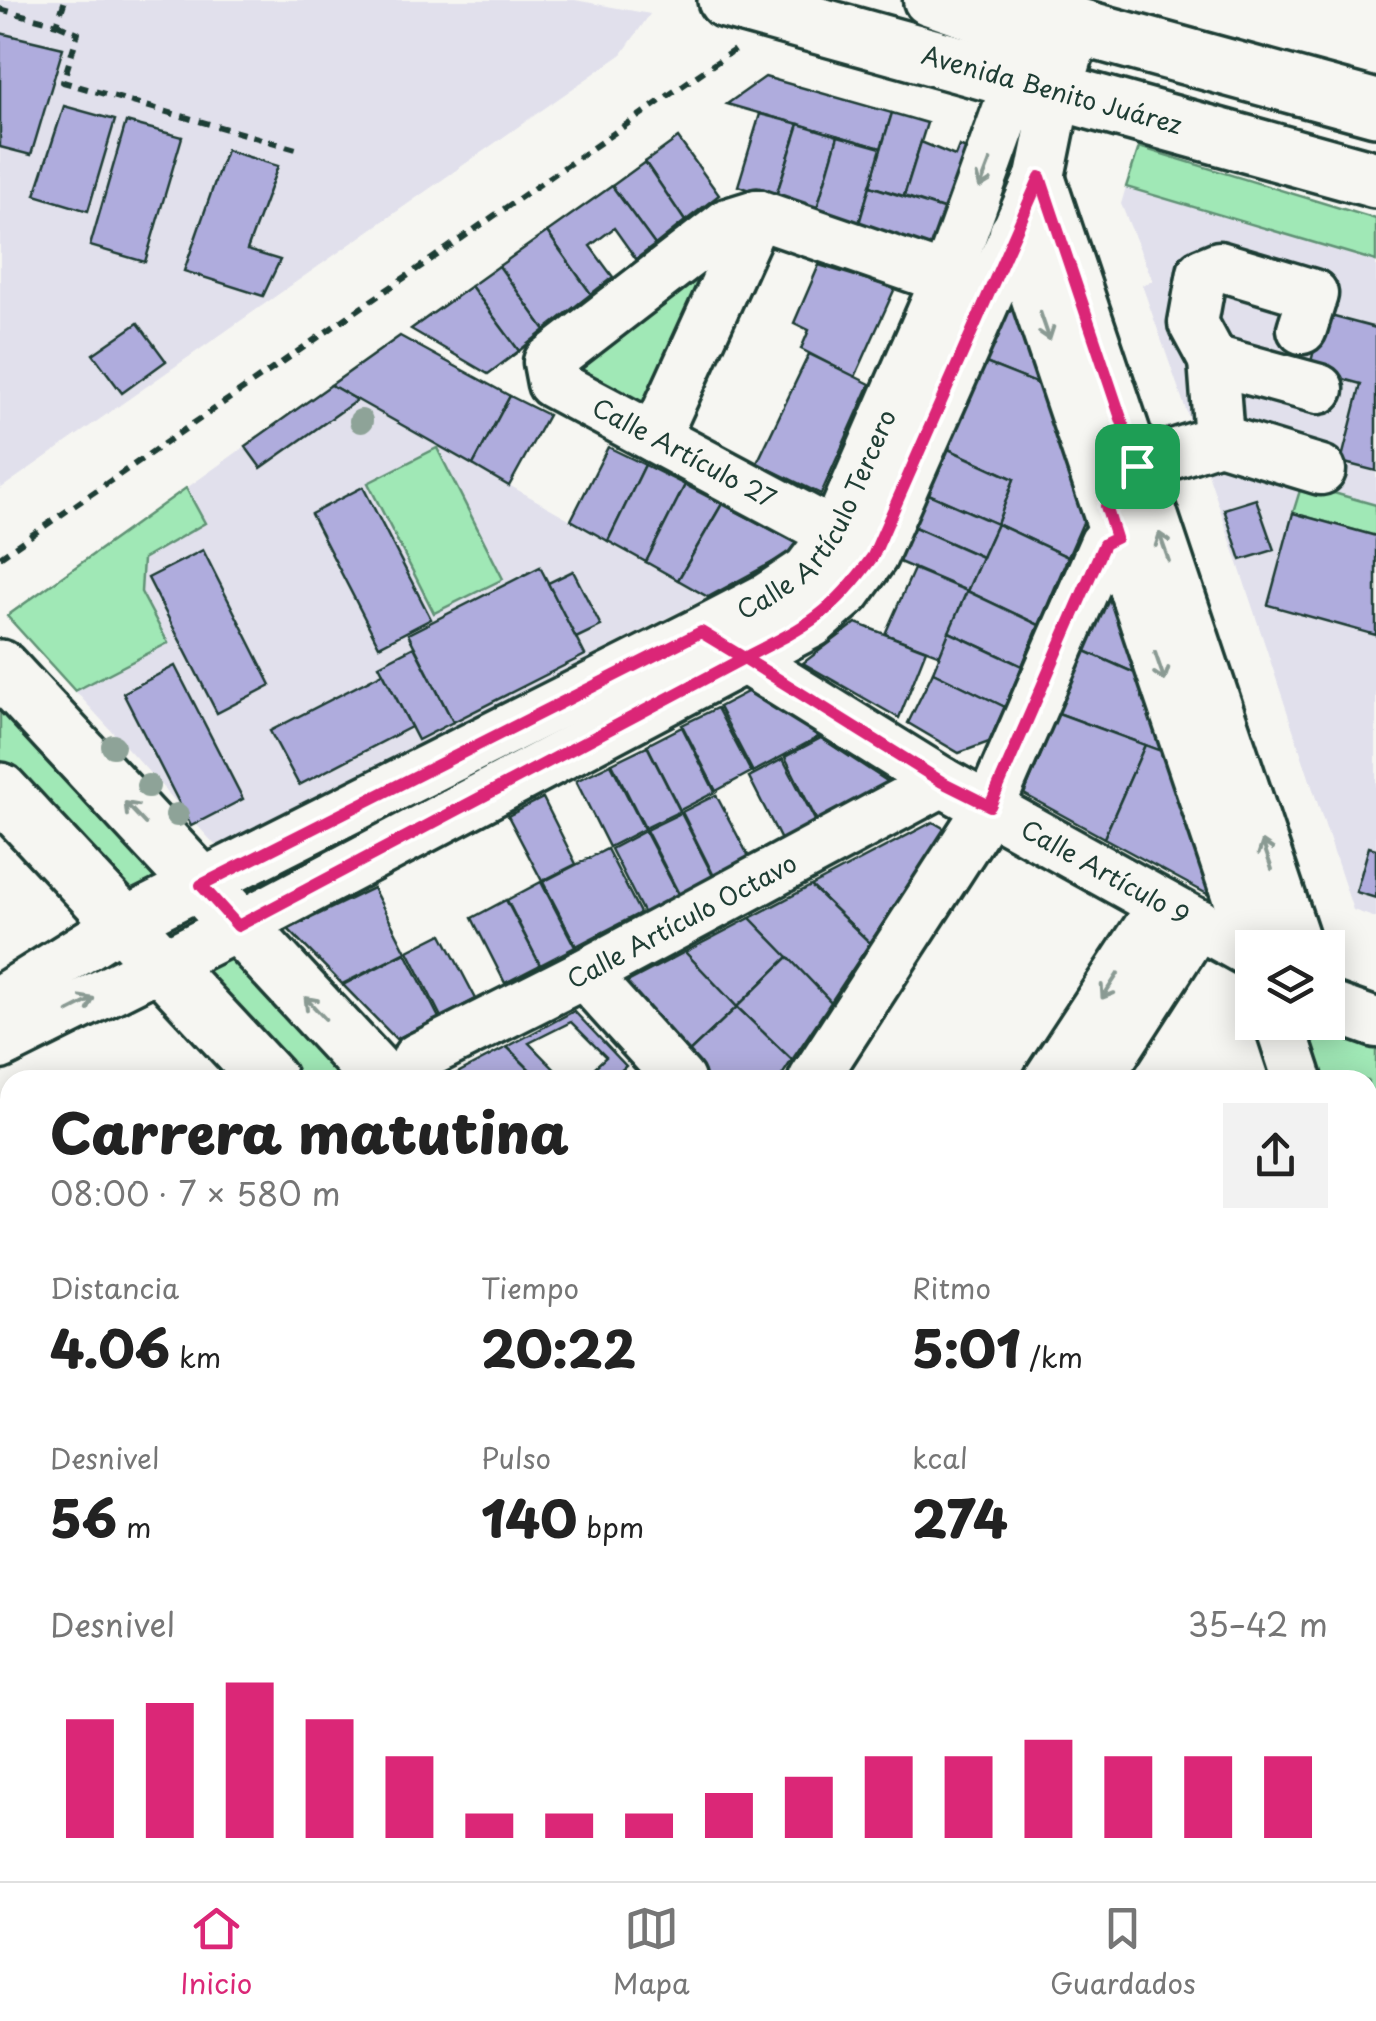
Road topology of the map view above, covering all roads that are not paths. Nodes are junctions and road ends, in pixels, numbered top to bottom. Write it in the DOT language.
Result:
graph roads {
  1 [pos="726,0"];
  2 [pos="928,0"];
  3 [pos="980,0"];
  4 [pos="793,8"];
  5 [pos="1048,55"];
  6 [pos="1376,108"];
  7 [pos="1376,130"];
  8 [pos="1376,164"];
  9 [pos="1040,177"];
  10 [pos="1376,180"];
  11 [pos="757,214"];
  12 [pos="1014,234"];
  13 [pos="946,279"];
  14 [pos="1302,329"];
  15 [pos="1213,360"];
  16 [pos="1319,388"];
  17 [pos="656,438"];
  18 [pos="1219,439"];
  19 [pos="1321,470"];
  20 [pos="1126,500"];
  21 [pos="835,534"];
  22 [pos="701,632"];
  23 [pos="744,658"];
  24 [pos="0,668"];
  25 [pos="942,782"];
  26 [pos="0,791"];
  27 [pos="990,806"];
  28 [pos="201,885"];
  29 [pos="1180,914"];
  30 [pos="123,923"];
  31 [pos="238,926"];
  32 [pos="1247,930"];
  33 [pos="1291,930"];
  34 [pos="1235,942"];
  35 [pos="161,964"];
  36 [pos="584,974"];
  37 [pos="0,1000"];
  38 [pos="1345,1012"];
  39 [pos="1376,1022"];
  40 [pos="1285,1040"];
  41 [pos="0,1045"];
  42 [pos="399,1069"];
  43 [pos="260,1070"];
  44 [pos="671,1070"];
  45 [pos="819,1070"];
  46 [pos="1056,1070"];
  47 [pos="1101,1070"];
  48 [pos="1295,1070"];
  1 -- 4 [label="main road, Avenida Benito Juárez"];
  2 -- 5 [label="street"];
  3 -- 5 [label="main road, Avenida Benito Juárez"];
  4 -- 5 [label="main road, Avenida Benito Juárez"];
  5 -- 6 [label="main road, Avenida Benito Juárez"];
  5 -- 7 [label="street"];
  5 -- 8 [label="street"];
  5 -- 9 [label="street, Calle Artículo Tercero"];
  5 -- 10 [label="main road, Avenida Benito Juárez"];
  5 -- 13 [label="street, Calle Artículo Tercero, one-way"];
  9 -- 12 [label="street, Calle Artículo Tercero"];
  9 -- 20 [label="street"];
  11 -- 13 [label="street"];
  11 -- 17 [label="street"];
  11 -- 17 [label="street, Calle Artículo 27"];
  12 -- 20 [label="street, one-way"];
  12 -- 23 [label="street, Calle Artículo Tercero"];
  13 -- 21 [label="street, Calle Artículo Tercero"];
  14 -- 15 [label="street"];
  15 -- 16 [label="street"];
  15 -- 18 [label="street"];
  17 -- 21 [label="street, Calle Artículo 27"];
  18 -- 19 [label="street"];
  18 -- 20 [label="street"];
  20 -- 27 [label="street"];
  20 -- 32 [label="street, one-way"];
  33 -- 20 [label="street, one-way"];
  21 -- 22 [label="street, Calle Artículo Tercero"];
  22 -- 23 [label="street, Calle Artículo 9"];
  22 -- 28 [label="street, Calle Artículo Tercero"];
  23 -- 25 [label="street, Calle Artículo 9"];
  23 -- 31 [label="street, Calle Artículo Tercero"];
  28 -- 24 [label="main road, one-way"];
  25 -- 27 [label="street, Calle Artículo 9"];
  25 -- 36 [label="street, Calle Artículo Octavo"];
  26 -- 30 [label="main road"];
  27 -- 29 [label="street, Calle Artículo 9"];
  27 -- 45 [label="street"];
  28 -- 30 [label="street, Calle Artículo Tercero"];
  28 -- 31 [label="main road"];
  29 -- 34 [label="street, Calle Artículo 9"];
  29 -- 46 [label="street, one-way"];
  29 -- 47 [label="street"];
  30 -- 35 [label="main road"];
  30 -- 37 [label="street, Calle Artículo Tercero"];
  31 -- 35 [label="street, Calle Artículo Tercero"];
  42 -- 31 [label="main road, one-way"];
  41 -- 35 [label="street, Calle Artículo Tercero, one-way"];
  35 -- 43 [label="main road"];
  36 -- 42 [label="street, Calle Artículo Octavo"];
  36 -- 44 [label="street"];
  38 -- 39 [label="street"];
  40 -- 48 [label="street"];
}
